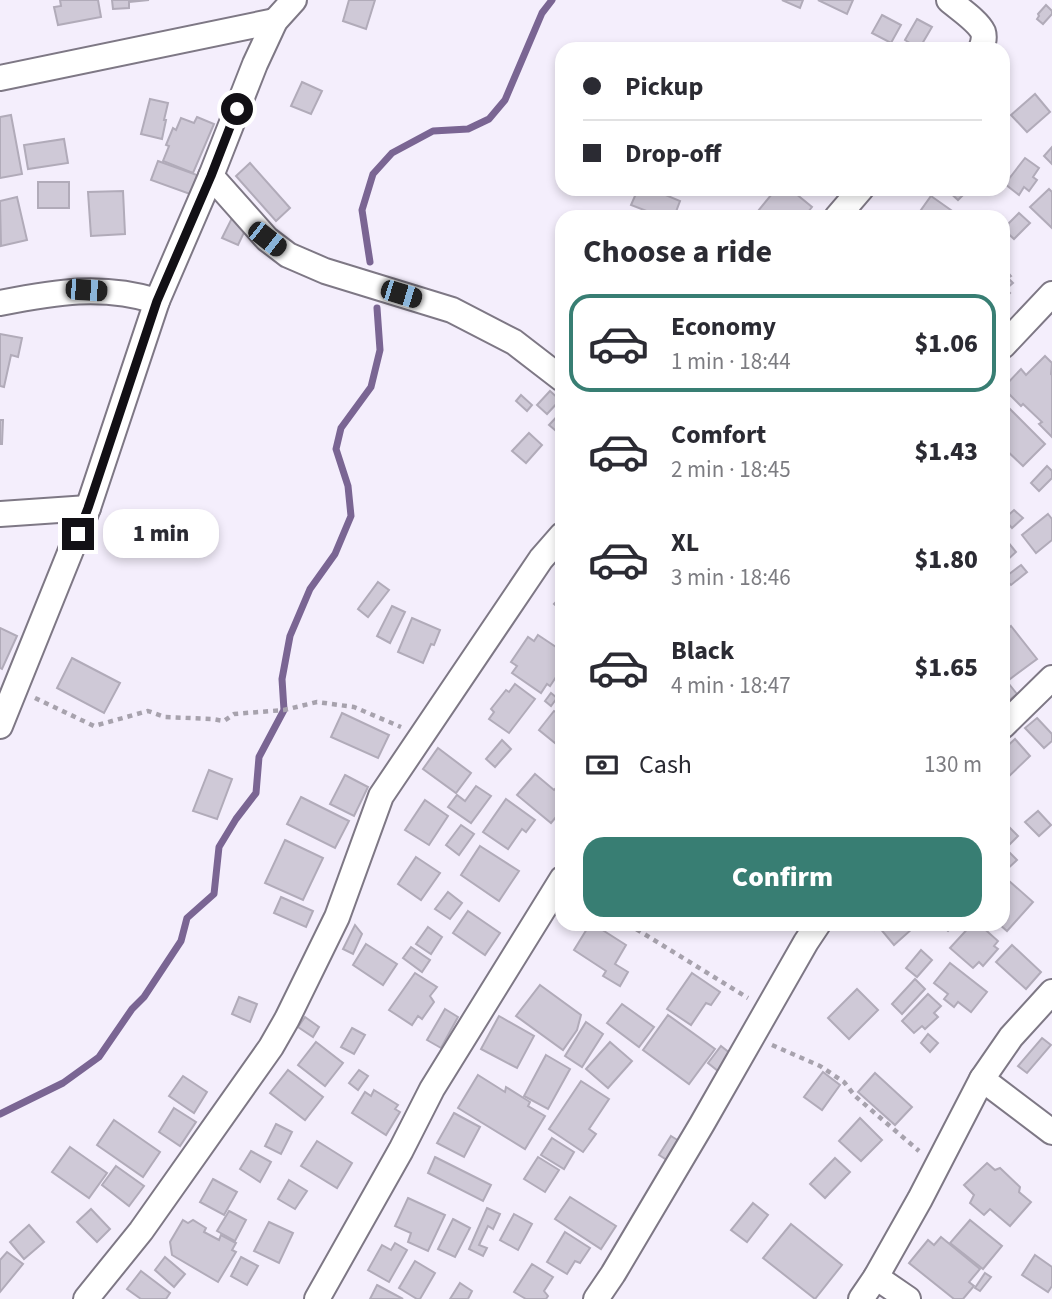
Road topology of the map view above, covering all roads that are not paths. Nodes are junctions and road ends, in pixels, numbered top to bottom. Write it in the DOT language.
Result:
graph roads {
  1 [pos="294,0"];
  2 [pos="949,0"];
  3 [pos="275,21"];
  4 [pos="984,42"];
  5 [pos="0,78"];
  6 [pos="211,176"];
  7 [pos="855,196"];
  8 [pos="843,210"];
  9 [pos="1052,294"];
  10 [pos="157,301"];
  11 [pos="0,303"];
  12 [pos="1010,339"];
  13 [pos="555,374"];
  14 [pos="88,508"];
  15 [pos="0,514"];
  16 [pos="555,543"];
  17 [pos="1052,678"];
  18 [pos="1010,719"];
  19 [pos="0,726"];
  20 [pos="555,891"];
  21 [pos="814,931"];
  22 [pos="1052,992"];
  23 [pos="982,1079"];
  24 [pos="1052,1132"];
  25 [pos="876,1277"];
  26 [pos="86,1299"];
  27 [pos="317,1299"];
  28 [pos="596,1299"];
  29 [pos="860,1299"];
  30 [pos="908,1299"];
  1 -- 3 [label="street"];
  2 -- 4 [label="street"];
  3 -- 5 [label="street"];
  3 -- 6 [label="street"];
  6 -- 10 [label="street"];
  6 -- 13 [label="street"];
  7 -- 8 [label="street"];
  9 -- 12 [label="street"];
  10 -- 11 [label="street"];
  10 -- 14 [label="street"];
  14 -- 15 [label="street"];
  14 -- 19 [label="street"];
  16 -- 26 [label="street"];
  17 -- 18 [label="street"];
  20 -- 27 [label="street"];
  21 -- 28 [label="street"];
  22 -- 23 [label="street"];
  23 -- 24 [label="street"];
  23 -- 25 [label="street"];
  25 -- 29 [label="street"];
  25 -- 30 [label="street"];
}
